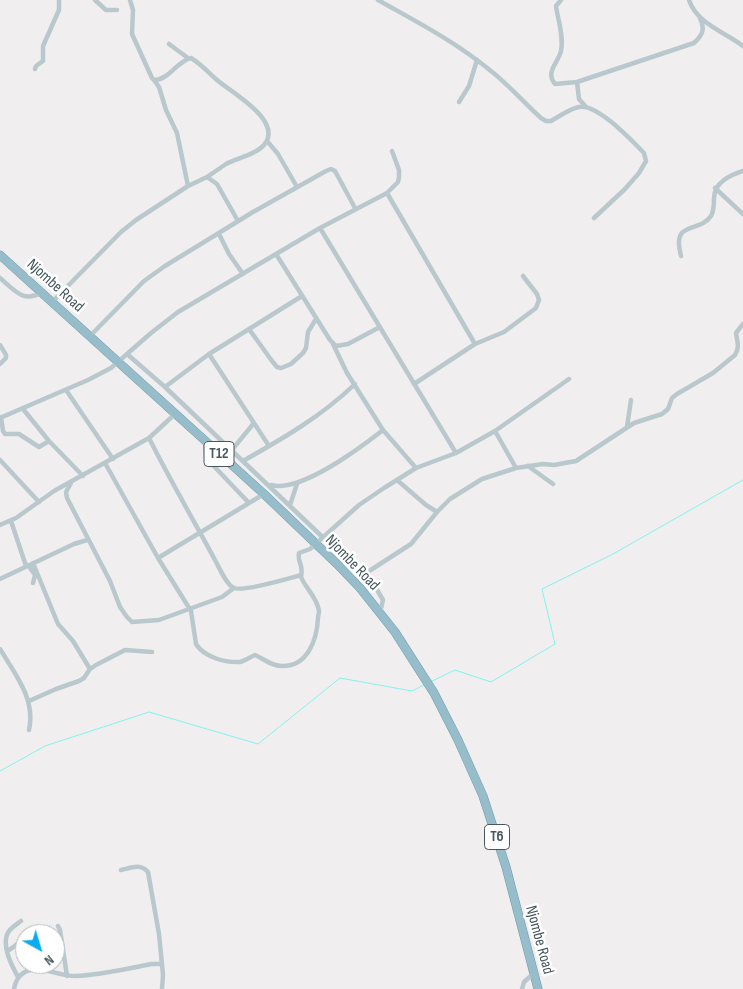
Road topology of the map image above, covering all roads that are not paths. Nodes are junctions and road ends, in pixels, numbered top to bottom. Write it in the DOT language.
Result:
graph roads {
  1 [pos="59,0"];
  2 [pos="95,0"];
  3 [pos="130,0"];
  4 [pos="378,0"];
  5 [pos="561,0"];
  6 [pos="689,0"];
  7 [pos="117,10"];
  8 [pos="698,16"];
  9 [pos="169,44"];
  10 [pos="742,44"];
  11 [pos="188,58"];
  12 [pos="476,60"];
  13 [pos="35,69"];
  14 [pos="154,80"];
  15 [pos="577,82"];
  16 [pos="459,102"];
  17 [pos="586,106"];
  18 [pos="267,142"];
  19 [pos="392,150"];
  20 [pos="743,171"];
  21 [pos="207,177"];
  22 [pos="188,186"];
  23 [pos="297,187"];
  24 [pos="716,188"];
  25 [pos="386,193"];
  26 [pos="355,208"];
  27 [pos="743,214"];
  28 [pos="594,218"];
  29 [pos="238,221"];
  30 [pos="320,228"];
  31 [pos="219,234"];
  32 [pos="276,254"];
  33 [pos="0,255"];
  34 [pos="682,256"];
  35 [pos="243,274"];
  36 [pos="523,276"];
  37 [pos="0,278"];
  38 [pos="42,292"];
  39 [pos="302,296"];
  40 [pos="52,302"];
  41 [pos="316,319"];
  42 [pos="743,324"];
  43 [pos="380,327"];
  44 [pos="248,329"];
  45 [pos="90,336"];
  46 [pos="332,343"];
  47 [pos="475,344"];
  48 [pos="0,345"];
  49 [pos="127,354"];
  50 [pos="209,354"];
  51 [pos="119,362"];
  52 [pos="0,364"];
  53 [pos="569,379"];
  54 [pos="355,384"];
  55 [pos="414,384"];
  56 [pos="165,387"];
  57 [pos="66,390"];
  58 [pos="632,400"];
  59 [pos="23,409"];
  60 [pos="175,414"];
  61 [pos="1,418"];
  62 [pos="254,424"];
  63 [pos="627,428"];
  64 [pos="383,430"];
  65 [pos="495,432"];
  66 [pos="149,438"];
  67 [pos="49,441"];
  68 [pos="205,442"];
  69 [pos="268,446"];
  70 [pos="231,451"];
  71 [pos="456,453"];
  72 [pos="113,459"];
  73 [pos="0,460"];
  74 [pos="243,461"];
  75 [pos="106,463"];
  76 [pos="528,466"];
  77 [pos="416,468"];
  78 [pos="516,468"];
  79 [pos="83,476"];
  80 [pos="397,480"];
  81 [pos="71,483"];
  82 [pos="297,484"];
  83 [pos="552,484"];
  84 [pos="268,485"];
  85 [pos="264,494"];
  86 [pos="39,502"];
  87 [pos="249,502"];
  88 [pos="290,505"];
  89 [pos="437,512"];
  90 [pos="11,521"];
  91 [pos="0,525"];
  92 [pos="201,532"];
  93 [pos="322,537"];
  94 [pos="87,540"];
  95 [pos="315,544"];
  96 [pos="158,558"];
  97 [pos="29,565"];
  98 [pos="302,575"];
  99 [pos="363,575"];
  100 [pos="0,579"];
  101 [pos="32,583"];
  102 [pos="234,588"];
  103 [pos="189,608"];
  104 [pos="380,612"];
  105 [pos="0,649"];
  106 [pos="152,652"];
  107 [pos="90,670"];
  108 [pos="420,670"];
  109 [pos="29,701"];
  110 [pos="29,730"];
  111 [pos="121,870"];
  112 [pos="21,921"];
  113 [pos="15,946"];
  114 [pos="8,951"];
  115 [pos="65,963"];
  116 [pos="161,964"];
  117 [pos="534,973"];
  118 [pos="67,976"];
  119 [pos="18,978"];
  120 [pos="14,989"];
  121 [pos="162,989"];
  122 [pos="522,989"];
  123 [pos="538,989"];
  1 -- 13 [label="street"];
  2 -- 7 [label="street"];
  3 -- 14 [label="street"];
  4 -- 12 [label="street"];
  5 -- 15 [label="street"];
  6 -- 8 [label="street"];
  8 -- 10 [label="street"];
  8 -- 15 [label="street"];
  9 -- 11 [label="street"];
  11 -- 14 [label="street"];
  11 -- 18 [label="street"];
  12 -- 16 [label="street"];
  12 -- 17 [label="street"];
  14 -- 22 [label="street"];
  15 -- 17 [label="street"];
  17 -- 28 [label="street"];
  18 -- 21 [label="street"];
  18 -- 23 [label="street"];
  19 -- 25 [label="street"];
  20 -- 24 [label="street"];
  21 -- 22 [label="street"];
  21 -- 29 [label="street"];
  22 -- 40 [label="street"];
  23 -- 26 [label="street"];
  23 -- 29 [label="street"];
  24 -- 27 [label="street"];
  24 -- 34 [label="street"];
  25 -- 26 [label="street"];
  25 -- 47 [label="street"];
  26 -- 30 [label="street"];
  29 -- 31 [label="street"];
  30 -- 32 [label="street"];
  30 -- 43 [label="street"];
  31 -- 35 [label="street"];
  31 -- 45 [label="street"];
  32 -- 35 [label="street"];
  32 -- 39 [label="street"];
  33 -- 38 [label="highway, Njombe Road / T12"];
  35 -- 49 [label="street"];
  36 -- 47 [label="street"];
  37 -- 38 [label="street"];
  38 -- 40 [label="highway, Njombe Road / T12"];
  39 -- 41 [label="street"];
  39 -- 44 [label="street"];
  40 -- 45 [label="highway, Njombe Road / T12"];
  41 -- 44 [label="street"];
  41 -- 46 [label="street"];
  42 -- 63 [label="street"];
  43 -- 46 [label="street"];
  43 -- 55 [label="street"];
  44 -- 50 [label="street"];
  45 -- 51 [label="highway, Njombe Road / T12"];
  46 -- 54 [label="street"];
  47 -- 55 [label="street"];
  48 -- 52 [label="street"];
  49 -- 51 [label="street"];
  49 -- 56 [label="street"];
  50 -- 56 [label="street"];
  50 -- 62 [label="street"];
  51 -- 57 [label="street"];
  51 -- 60 [label="highway, Njombe Road / T12"];
  53 -- 65 [label="street"];
  54 -- 64 [label="street"];
  54 -- 69 [label="street"];
  55 -- 71 [label="street"];
  56 -- 70 [label="street"];
  57 -- 59 [label="street"];
  57 -- 72 [label="street"];
  58 -- 63 [label="street"];
  59 -- 61 [label="street"];
  59 -- 67 [label="street"];
  60 -- 66 [label="street"];
  60 -- 68 [label="highway, Njombe Road / T12"];
  61 -- 67 [label="street"];
  62 -- 69 [label="street"];
  62 -- 70 [label="street"];
  63 -- 76 [label="street"];
  64 -- 77 [label="street"];
  64 -- 82 [label="street"];
  65 -- 71 [label="street"];
  65 -- 78 [label="street"];
  66 -- 72 [label="street"];
  66 -- 92 [label="street"];
  67 -- 79 [label="street"];
  68 -- 85 [label="highway, Njombe Road / T12"];
  68 -- 87 [label="street"];
  69 -- 74 [label="street"];
  70 -- 74 [label="street"];
  71 -- 77 [label="street"];
  72 -- 75 [label="street"];
  73 -- 86 [label="street"];
  74 -- 84 [label="street"];
  75 -- 79 [label="street"];
  75 -- 96 [label="street"];
  76 -- 78 [label="street"];
  76 -- 83 [label="street"];
  77 -- 80 [label="street"];
  78 -- 89 [label="street"];
  79 -- 81 [label="street"];
  80 -- 89 [label="street"];
  80 -- 93 [label="street"];
  81 -- 86 [label="street"];
  81 -- 94 [label="street"];
  82 -- 84 [label="street"];
  82 -- 88 [label="street"];
  84 -- 88 [label="street"];
  85 -- 87 [label="street"];
  85 -- 95 [label="highway, Njombe Road / T12"];
  86 -- 90 [label="street"];
  87 -- 92 [label="street"];
  88 -- 93 [label="street"];
  89 -- 99 [label="street"];
  90 -- 91 [label="street"];
  90 -- 97 [label="street"];
  92 -- 96 [label="street"];
  92 -- 102 [label="street"];
  93 -- 95 [label="street"];
  93 -- 99 [label="street"];
  94 -- 97 [label="street"];
  94 -- 103 [label="street"];
  95 -- 98 [label="street"];
  95 -- 104 [label="highway, Njombe Road / T12"];
  96 -- 103 [label="street"];
  97 -- 100 [label="street"];
  97 -- 101 [label="street"];
  97 -- 107 [label="street"];
  98 -- 102 [label="street"];
  98 -- 103 [label="street"];
  99 -- 104 [label="street"];
  102 -- 103 [label="street"];
  104 -- 108 [label="highway, Njombe Road / T12"];
  105 -- 109 [label="street"];
  106 -- 107 [label="street"];
  107 -- 109 [label="street"];
  108 -- 117 [label="highway, Njombe Road / T6"];
  109 -- 110 [label="street"];
  111 -- 116 [label="street"];
  112 -- 114 [label="street"];
  113 -- 114 [label="street"];
  114 -- 119 [label="street"];
  115 -- 118 [label="street"];
  116 -- 118 [label="street"];
  116 -- 121 [label="street"];
  117 -- 122 [label="street"];
  117 -- 123 [label="highway, Njombe Road / T6"];
  118 -- 119 [label="street"];
  119 -- 120 [label="street"];
}
